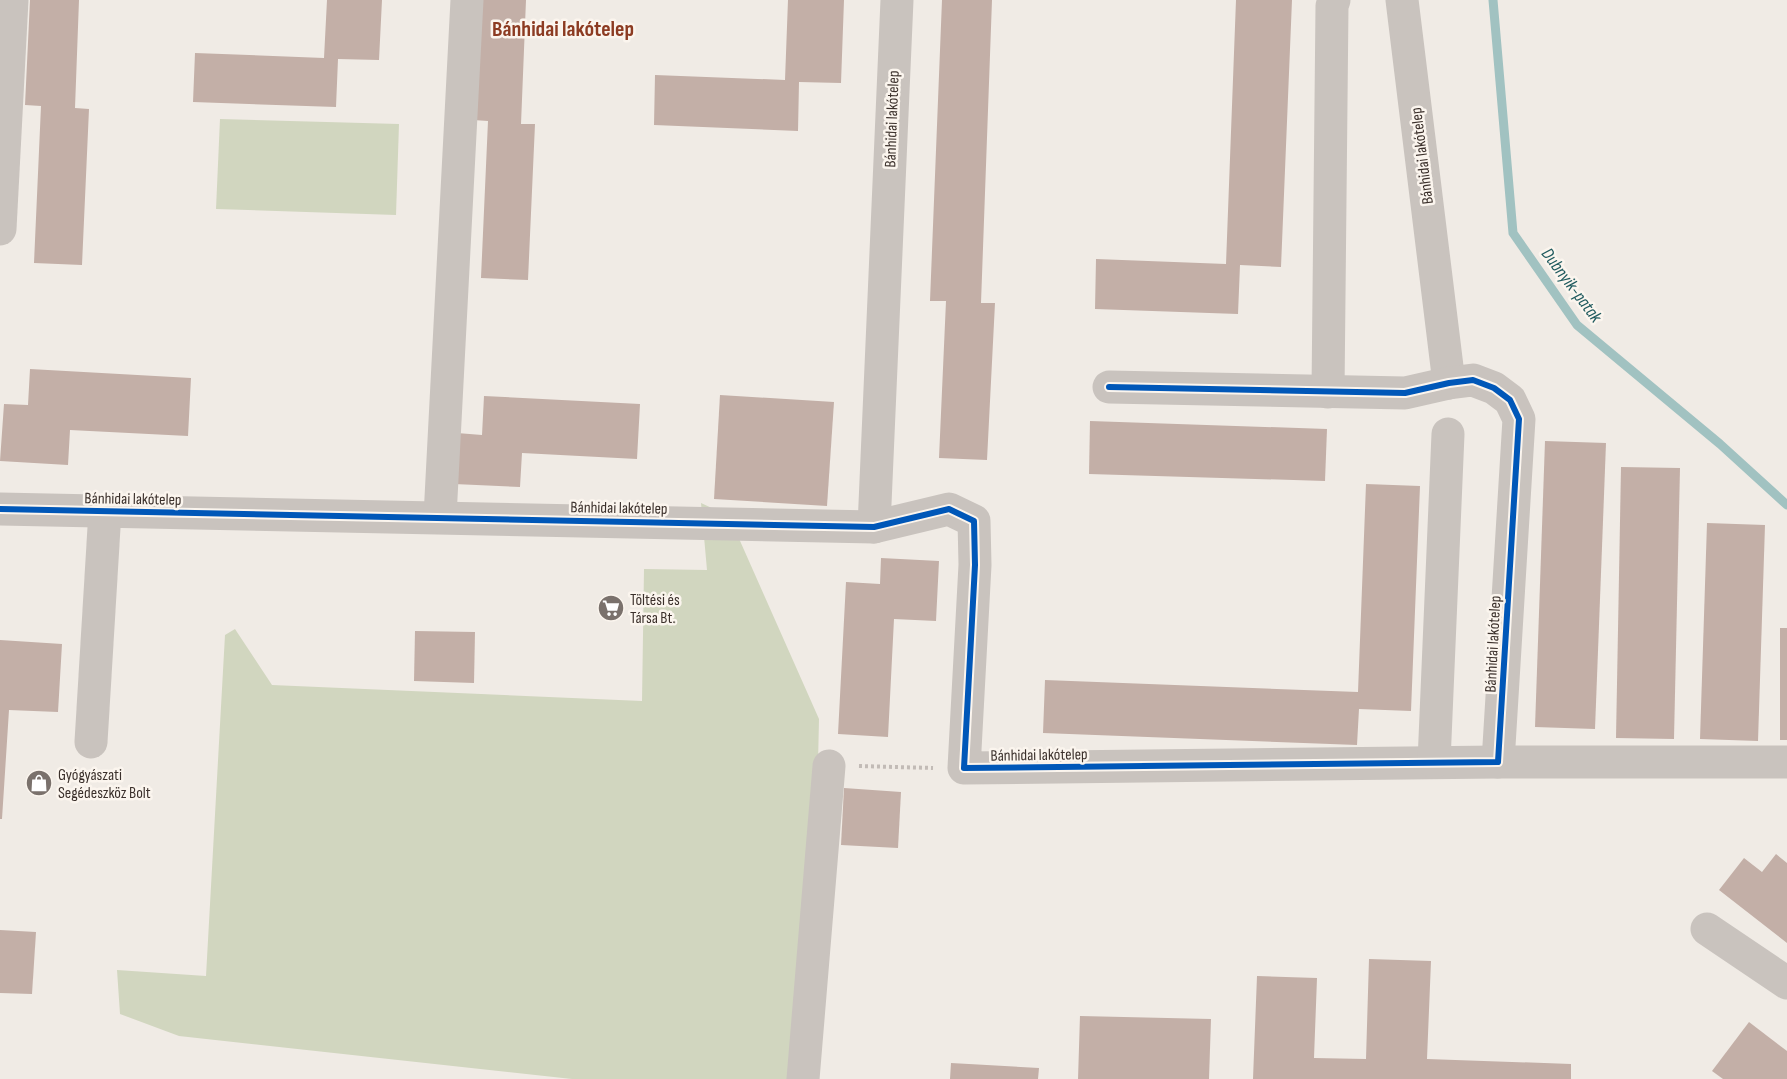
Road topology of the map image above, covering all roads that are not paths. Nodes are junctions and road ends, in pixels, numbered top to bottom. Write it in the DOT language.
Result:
graph roads {
  1 [pos="12,0"];
  2 [pos="467,0"];
  3 [pos="897,0"];
  4 [pos="1334,0"];
  5 [pos="1402,0"];
  6 [pos="0,229"];
  7 [pos="1449,383"];
  8 [pos="1109,387"];
  9 [pos="1328,392"];
  10 [pos="1448,434"];
  11 [pos="0,509"];
  12 [pos="105,511"];
  13 [pos="440,517"];
  14 [pos="874,526"];
  15 [pos="91,742"];
  16 [pos="1434,762"];
  17 [pos="1498,762"];
  18 [pos="1787,762"];
  19 [pos="829,766"];
  20 [pos="1707,929"];
  21 [pos="1787,983"];
  22 [pos="804,1079"];
  1 -- 6 [label="street"];
  2 -- 13 [label="street"];
  3 -- 14 [label="street, Bánhidai lakótelep"];
  4 -- 9 [label="street"];
  5 -- 7 [label="street, Bánhidai lakótelep"];
  7 -- 9 [label="street, Bánhidai lakótelep"];
  7 -- 17 [label="street, Bánhidai lakótelep"];
  8 -- 9 [label="street, Bánhidai lakótelep"];
  10 -- 16 [label="street"];
  11 -- 12 [label="street, Bánhidai lakótelep"];
  12 -- 13 [label="street, Bánhidai lakótelep"];
  12 -- 15 [label="street, Bánhidai lakótelep"];
  13 -- 14 [label="street, Bánhidai lakótelep"];
  14 -- 16 [label="street, Bánhidai lakótelep"];
  16 -- 17 [label="street, Bánhidai lakótelep"];
  17 -- 18 [label="street"];
  19 -- 22 [label="street"];
  20 -- 21 [label="street"];
}
